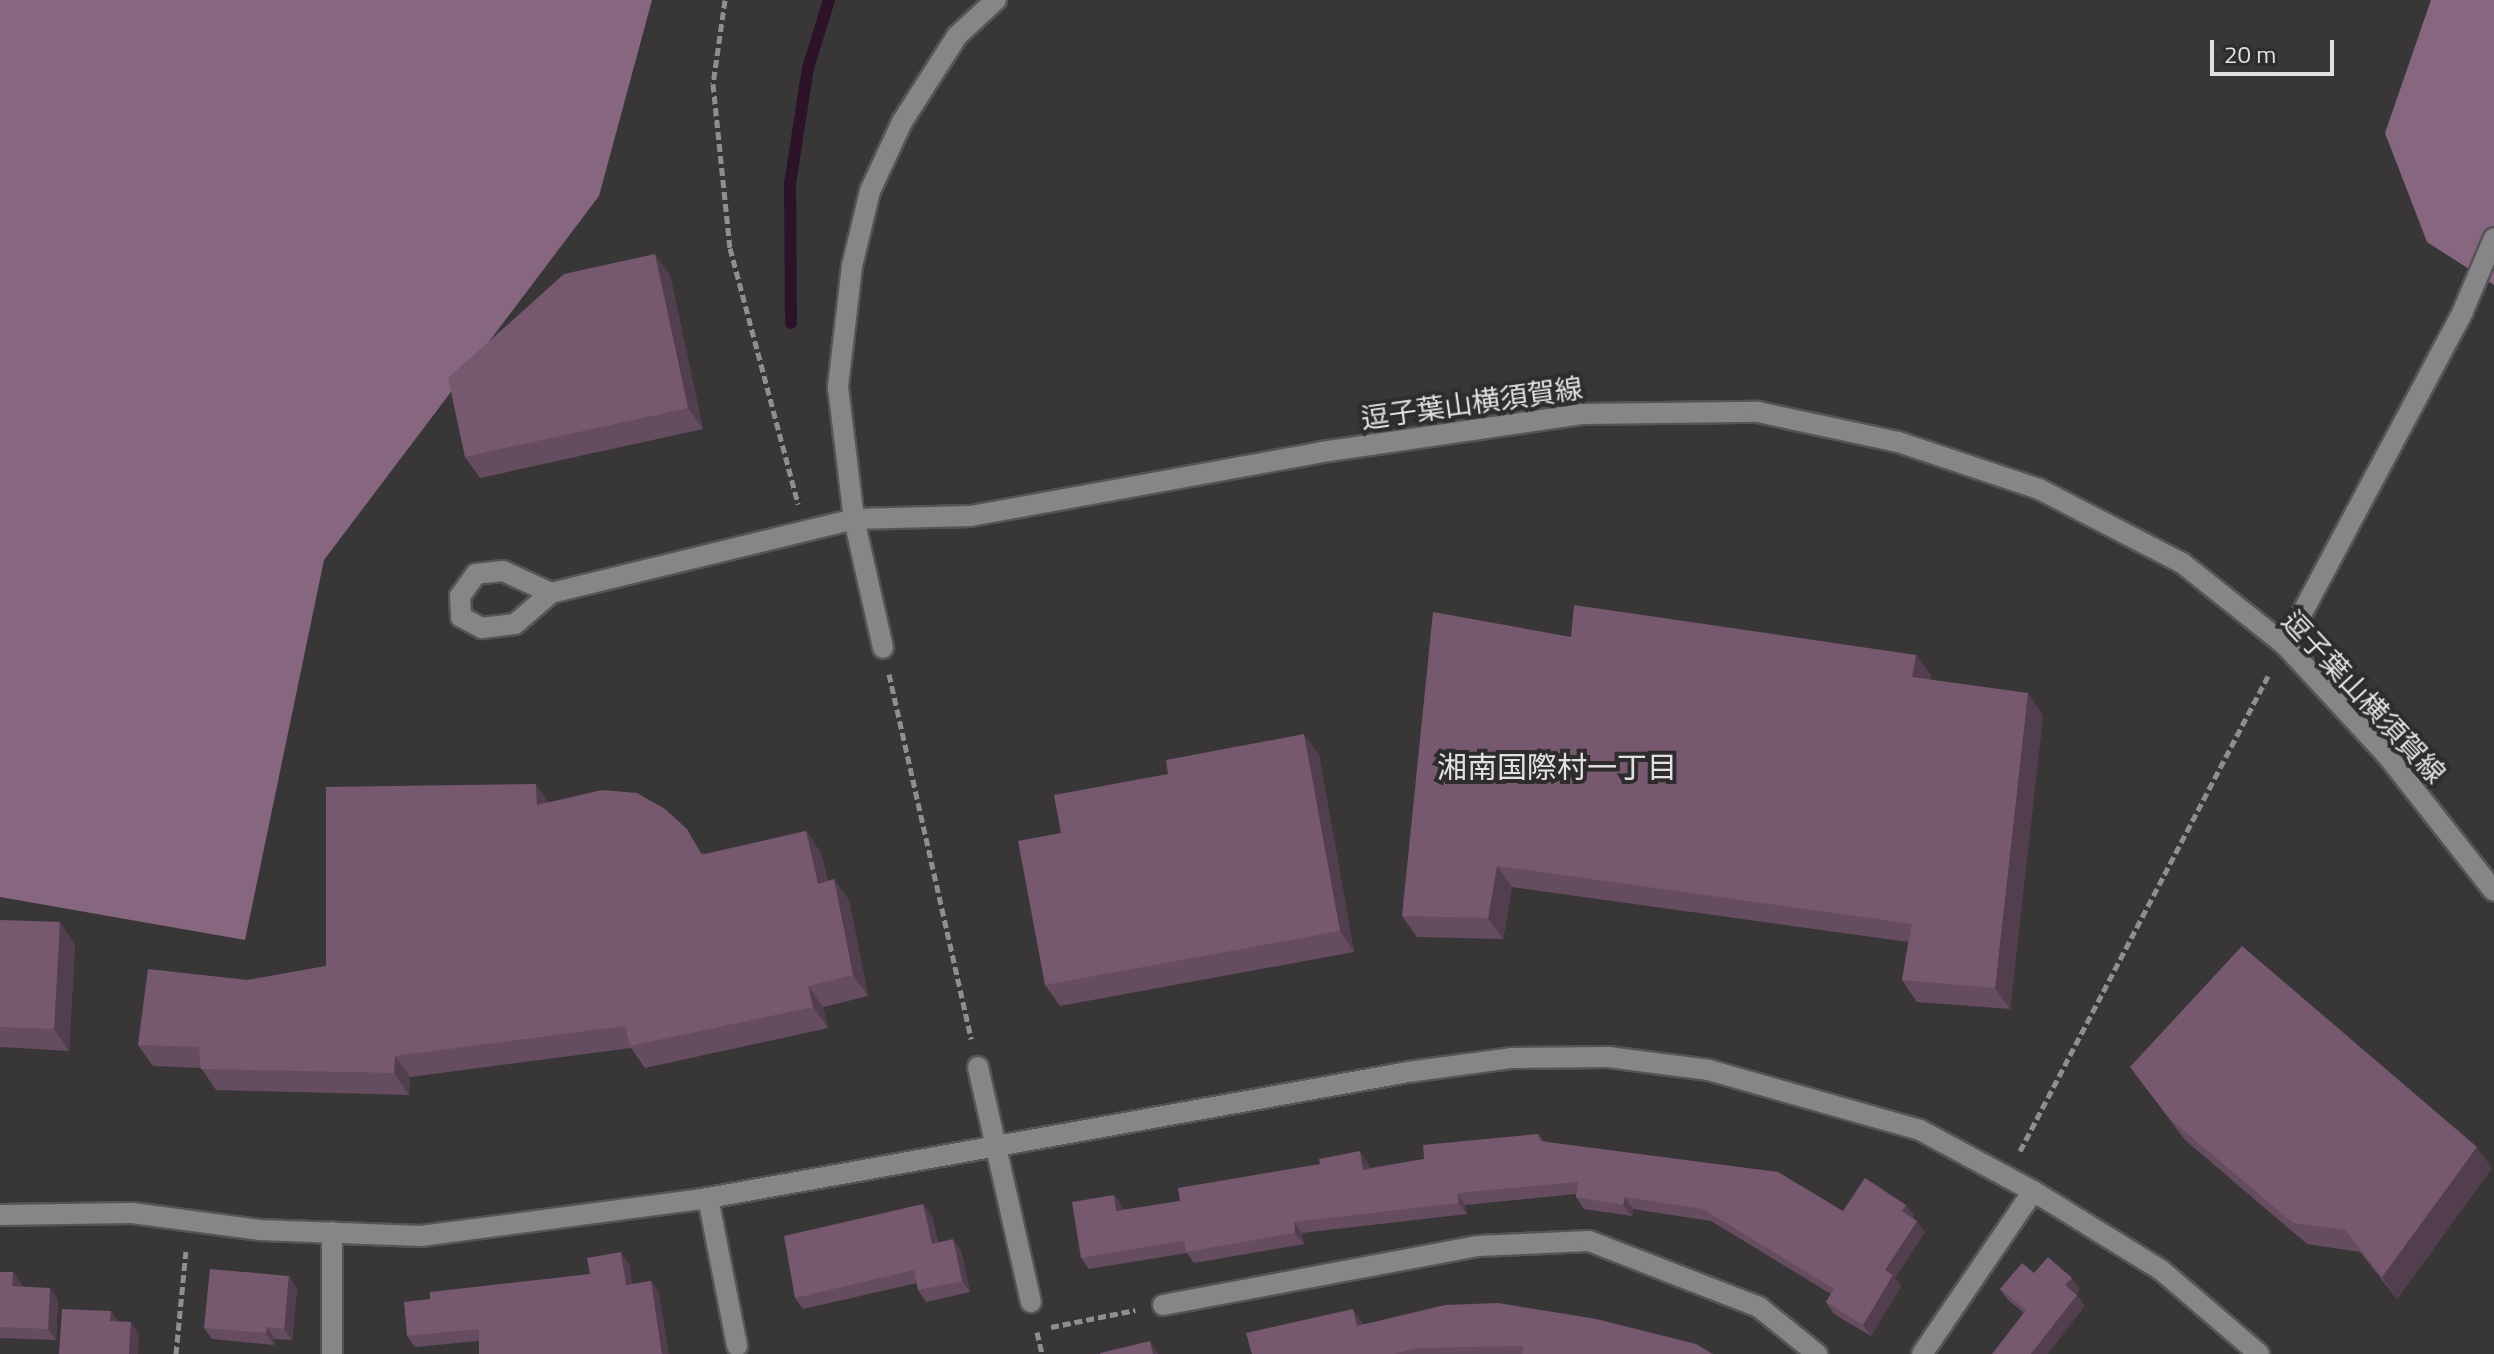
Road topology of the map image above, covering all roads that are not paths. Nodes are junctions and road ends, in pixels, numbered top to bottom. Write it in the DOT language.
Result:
graph roads {
  1 [pos="996,0"];
  2 [pos="2494,238"];
  3 [pos="854,519"];
  4 [pos="551,593"];
  5 [pos="2285,645"];
  6 [pos="883,648"];
  7 [pos="2494,891"];
  8 [pos="978,1067"];
  9 [pos="995,1147"];
  10 [pos="2033,1191"];
  11 [pos="708,1198"];
  12 [pos="0,1215"];
  13 [pos="332,1232"];
  14 [pos="1031,1302"];
  15 [pos="1163,1305"];
  16 [pos="737,1346"];
  17 [pos="332,1354"];
  18 [pos="1817,1354"];
  19 [pos="1922,1354"];
  20 [pos="2259,1354"];
  1 -- 3 [label="street"];
  2 -- 5 [label="street"];
  3 -- 4 [label="street, 逗子葉山横須賀線"];
  3 -- 5 [label="street, 逗子葉山横須賀線"];
  3 -- 6 [label="street"];
  5 -- 7 [label="street, 逗子葉山横須賀線"];
  8 -- 9 [label="street"];
  9 -- 10 [label="street"];
  9 -- 11 [label="street"];
  9 -- 14 [label="street"];
  10 -- 19 [label="street"];
  10 -- 20 [label="street"];
  11 -- 13 [label="street"];
  11 -- 16 [label="street"];
  12 -- 13 [label="street"];
  13 -- 17 [label="street"];
  15 -- 18 [label="street"];
}
